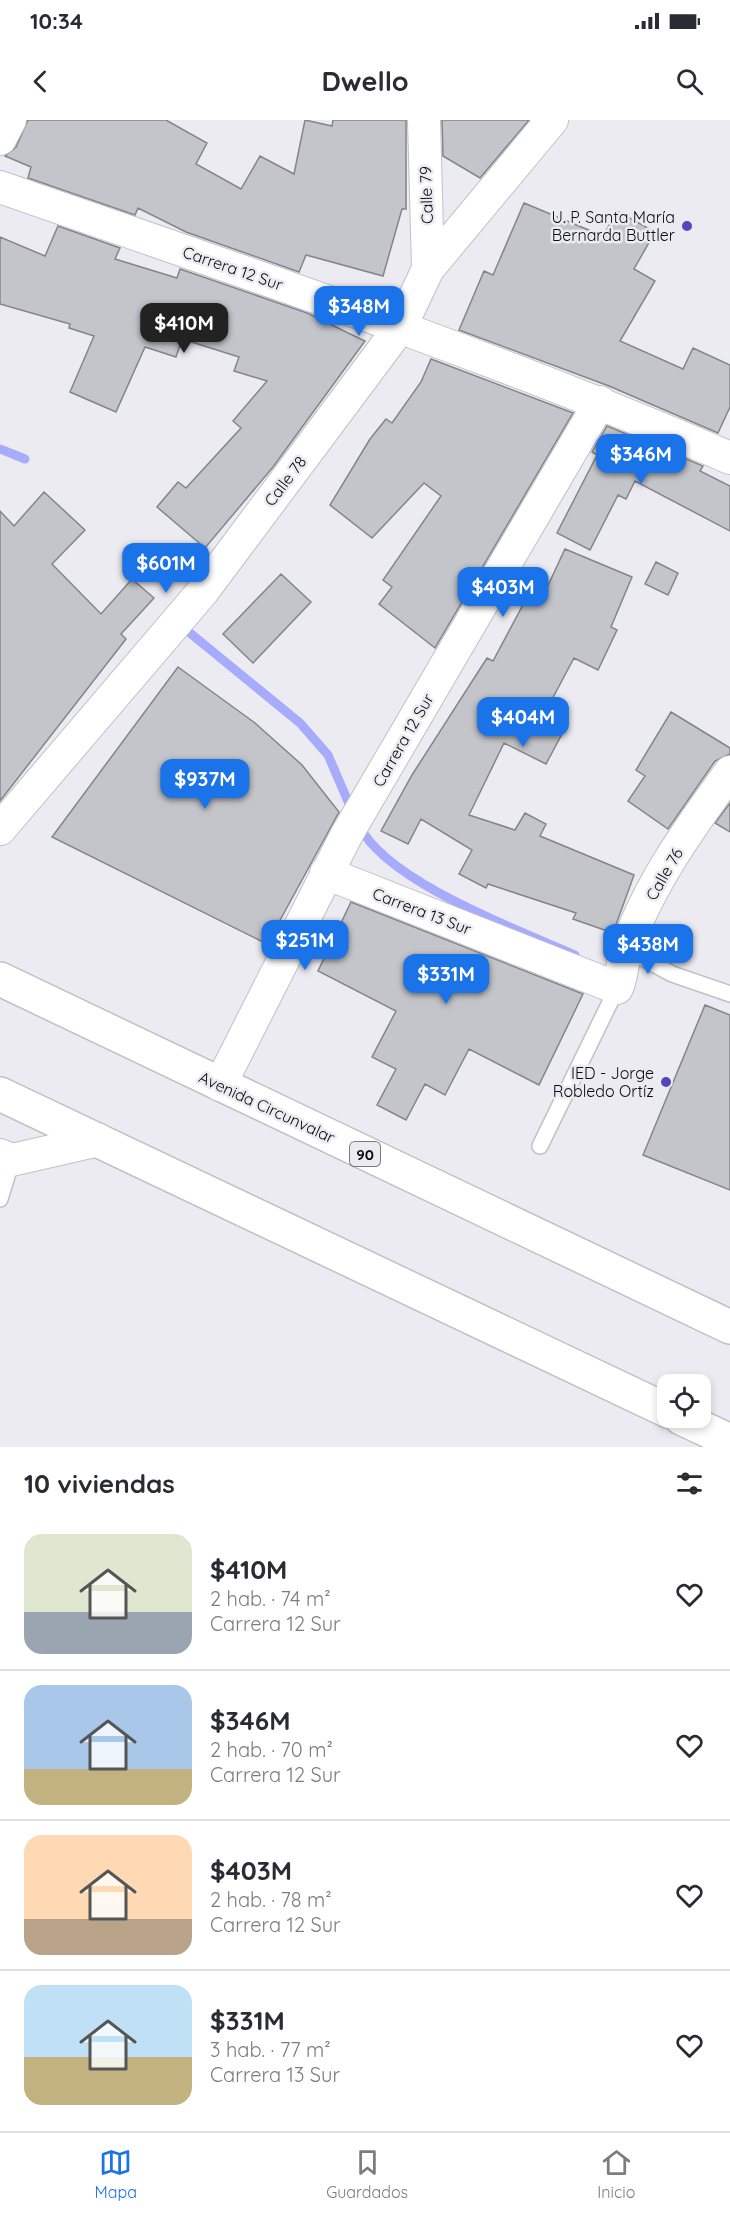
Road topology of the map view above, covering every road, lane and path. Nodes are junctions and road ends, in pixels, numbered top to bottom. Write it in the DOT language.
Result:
graph roads {
  1 [pos="10,120"];
  2 [pos="424,120"];
  3 [pos="552,120"];
  4 [pos="0,139"];
  5 [pos="0,188"];
  6 [pos="428,269"];
  7 [pos="401,326"];
  8 [pos="600,402"];
  9 [pos="730,458"];
  10 [pos="730,772"];
  11 [pos="0,829"];
  12 [pos="326,873"];
  13 [pos="626,949"];
  14 [pos="0,979"];
  15 [pos="617,988"];
  16 [pos="730,994"];
  17 [pos="220,1085"];
  18 [pos="0,1094"];
  19 [pos="99,1140"];
  20 [pos="540,1146"];
  21 [pos="6,1157"];
  22 [pos="0,1199"];
  23 [pos="730,1327"];
  24 [pos="657,1406"];
  25 [pos="702,1428"];
  26 [pos="730,1441"];
  1 -- 4 [label="street"];
  2 -- 6 [label="street, Calle 79"];
  3 -- 6 [label="street, Calle 78"];
  5 -- 7 [label="street, Carrera 12 Sur"];
  6 -- 7 [label="street, Calle 78"];
  7 -- 8 [label="street, Carrera 12 Sur"];
  7 -- 11 [label="street, Calle 78"];
  8 -- 9 [label="street, Carrera 12 Sur"];
  8 -- 12 [label="street, Carrera 12 Sur"];
  10 -- 13 [label="street, Calle 76"];
  12 -- 15 [label="street, Carrera 13 Sur"];
  12 -- 17 [label="street, Carrera 12 Sur"];
  13 -- 15 [label="street, Calle 76"];
  13 -- 16 [label="lane"];
  14 -- 17 [label="highway, Avenida Circunvalar / 90"];
  15 -- 20 [label="lane, Calle 76"];
  17 -- 23 [label="highway, Avenida Circunvalar / 90"];
  18 -- 19 [label="highway"];
  19 -- 21 [label="street"];
  19 -- 24 [label="highway"];
  21 -- 22 [label="lane"];
  25 -- 26 [label="highway"];
}
